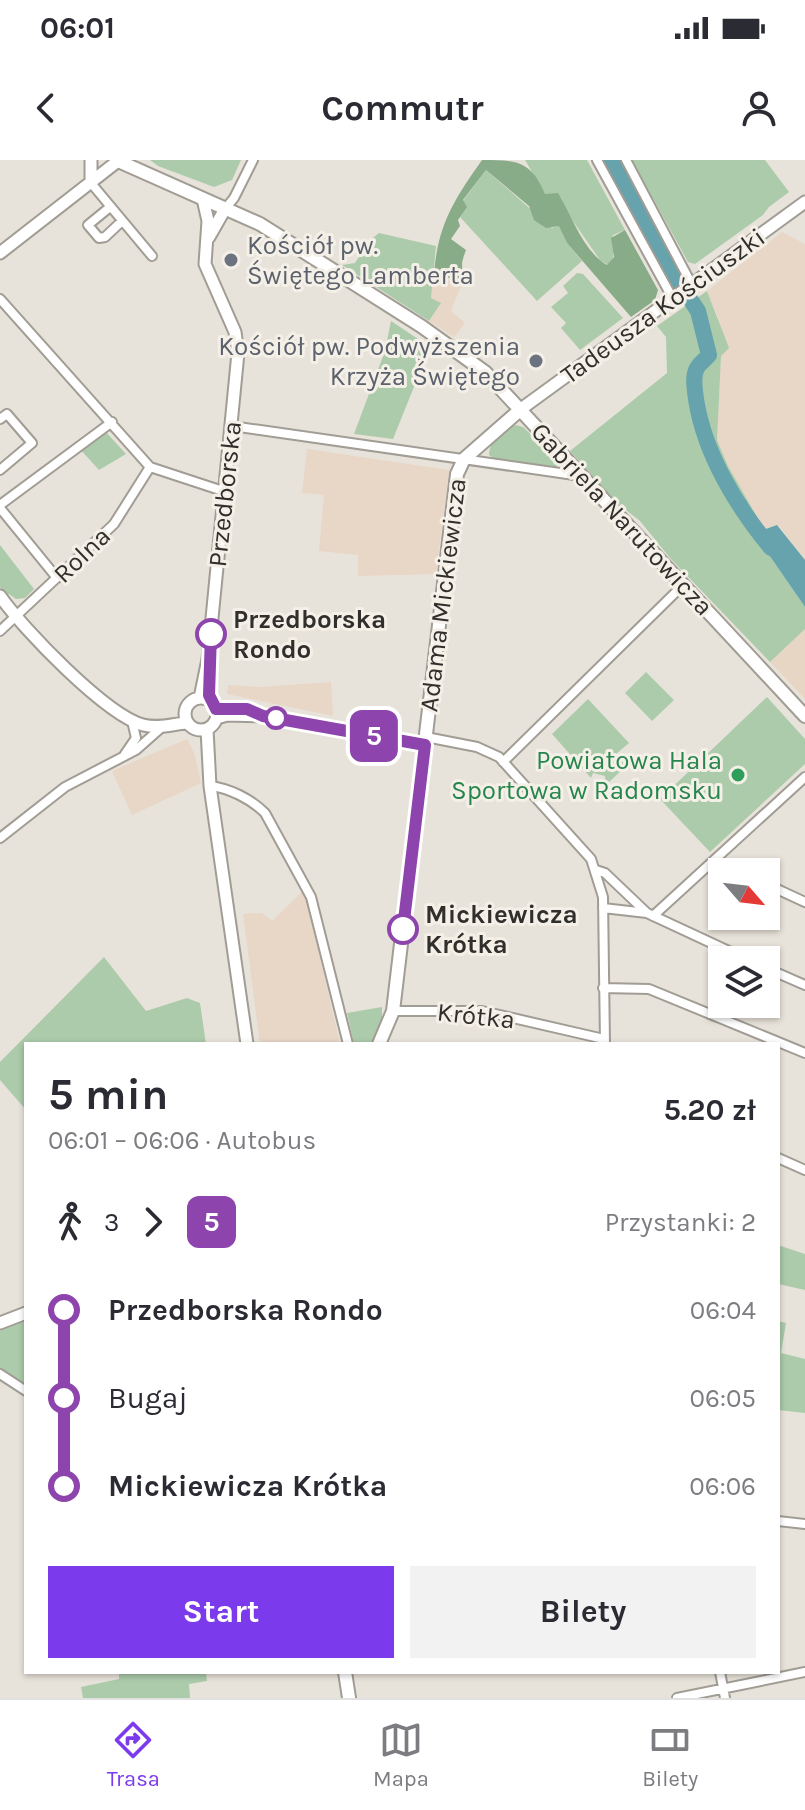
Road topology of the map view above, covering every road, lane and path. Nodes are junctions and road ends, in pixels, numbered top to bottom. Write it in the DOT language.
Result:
graph roads {
  1 [pos="91,160"];
  2 [pos="118,160"];
  3 [pos="253,160"];
  4 [pos="597,160"];
  5 [pos="626,160"];
  6 [pos="91,183"];
  7 [pos="203,199"];
  8 [pos="805,202"];
  9 [pos="110,207"];
  10 [pos="225,209"];
  11 [pos="122,221"];
  12 [pos="207,241"];
  13 [pos="0,253"];
  14 [pos="152,256"];
  15 [pos="692,285"];
  16 [pos="673,299"];
  17 [pos="1,301"];
  18 [pos="521,409"];
  19 [pos="0,419"];
  20 [pos="112,422"];
  21 [pos="232,426"];
  22 [pos="464,459"];
  23 [pos="150,467"];
  24 [pos="0,470"];
  25 [pos="581,476"];
  26 [pos="226,492"];
  27 [pos="0,506"];
  28 [pos="57,578"];
  29 [pos="682,586"];
  30 [pos="0,596"];
  31 [pos="16,617"];
  32 [pos="0,631"];
  33 [pos="210,706"];
  34 [pos="805,716"];
  35 [pos="132,721"];
  36 [pos="194,724"];
  37 [pos="162,727"];
  38 [pos="425,741"];
  39 [pos="124,755"];
  40 [pos="503,762"];
  41 [pos="805,777"];
  42 [pos="209,781"];
  43 [pos="0,838"];
  44 [pos="717,858"];
  45 [pos="708,866"];
  46 [pos="596,870"];
  47 [pos="780,890"];
  48 [pos="805,902"];
  49 [pos="603,908"];
  50 [pos="650,915"];
  51 [pos="718,946"];
  52 [pos="780,974"];
  53 [pos="805,985"];
  54 [pos="603,988"];
  55 [pos="393,1011"];
  56 [pos="247,1042"];
  57 [pos="348,1042"];
  58 [pos="380,1042"];
  59 [pos="605,1042"];
  60 [pos="778,1042"];
  61 [pos="780,1043"];
  62 [pos="805,1053"];
  63 [pos="780,1159"];
  64 [pos="805,1170"];
  65 [pos="24,1314"];
  66 [pos="0,1323"];
  67 [pos="0,1374"];
  68 [pos="24,1390"];
  69 [pos="780,1521"];
  70 [pos="805,1524"];
  71 [pos="805,1672"];
  72 [pos="346,1674"];
  73 [pos="724,1693"];
  74 [pos="349,1698"];
  75 [pos="677,1698"];
  1 -- 6 [label="street"];
  2 -- 6 [label="street"];
  2 -- 7 [label="main road, Gabriela Narutowicza"];
  3 -- 10 [label="street"];
  4 -- 16 [label="street"];
  5 -- 15 [label="street"];
  6 -- 9 [label="street"];
  6 -- 13 [label="street"];
  7 -- 10 [label="main road, Gabriela Narutowicza"];
  7 -- 12 [label="street, Przedborska"];
  8 -- 15 [label="street, Tadeusza Kościuszki"];
  9 -- 11 [label="street"];
  9 -- 11 [label="street"];
  10 -- 12 [label="street"];
  10 -- 18 [label="main road, Gabriela Narutowicza"];
  11 -- 14 [label="street"];
  12 -- 21 [label="street, Przedborska"];
  15 -- 16 [label="street, Tadeusza Kościuszki"];
  16 -- 18 [label="street, Tadeusza Kościuszki"];
  17 -- 20 [label="street"];
  18 -- 22 [label="main road, Adama Mickiewicza"];
  18 -- 25 [label="main road, Gabriela Narutowicza"];
  19 -- 24 [label="street"];
  20 -- 23 [label="street"];
  20 -- 27 [label="street"];
  21 -- 22 [label="street"];
  21 -- 26 [label="street, Przedborska"];
  22 -- 25 [label="street"];
  22 -- 38 [label="main road, Adama Mickiewicza"];
  23 -- 26 [label="street"];
  23 -- 28 [label="street, Rolna"];
  25 -- 29 [label="main road, Gabriela Narutowicza"];
  26 -- 33 [label="street, Przedborska"];
  27 -- 28 [label="street"];
  28 -- 31 [label="street, Rolna"];
  29 -- 34 [label="main road, Gabriela Narutowicza"];
  29 -- 40 [label="street"];
  30 -- 31 [label="street"];
  31 -- 32 [label="street, Rolna"];
  31 -- 35 [label="street"];
  33 -- 36 [label="street"];
  33 -- 36 [label="street"];
  33 -- 38 [label="street"];
  35 -- 36 [label="street"];
  35 -- 37 [label="street"];
  35 -- 39 [label="street"];
  36 -- 37 [label="street"];
  36 -- 42 [label="street"];
  37 -- 39 [label="street"];
  38 -- 40 [label="street"];
  38 -- 55 [label="main road, Adama Mickiewicza"];
  39 -- 43 [label="street"];
  40 -- 46 [label="street"];
  41 -- 44 [label="street"];
  42 -- 56 [label="street"];
  42 -- 57 [label="street"];
  45 -- 50 [label="street"];
  46 -- 49 [label="street"];
  46 -- 50 [label="street"];
  47 -- 48 [label="street"];
  49 -- 50 [label="street"];
  49 -- 54 [label="street"];
  50 -- 51 [label="street"];
  52 -- 53 [label="street"];
  54 -- 59 [label="street"];
  54 -- 60 [label="street"];
  55 -- 58 [label="main road, Adama Mickiewicza"];
  55 -- 59 [label="street, Krótka"];
  61 -- 62 [label="street"];
  63 -- 64 [label="street"];
  65 -- 66 [label="street"];
  67 -- 68 [label="street"];
  69 -- 70 [label="street"];
  71 -- 73 [label="street"];
  72 -- 74 [label="main road"];
  73 -- 75 [label="street"];
}
